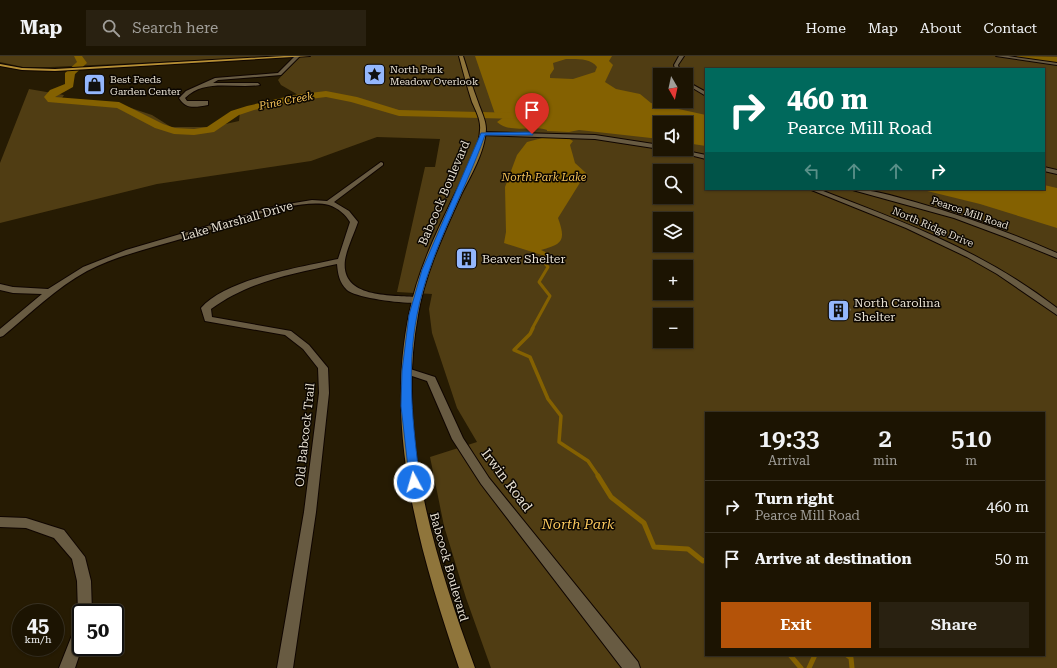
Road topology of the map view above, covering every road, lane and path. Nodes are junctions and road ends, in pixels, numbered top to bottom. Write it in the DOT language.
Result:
graph roads {
  1 [pos="297,56"];
  2 [pos="308,56"];
  3 [pos="460,56"];
  4 [pos="682,56"];
  5 [pos="998,56"];
  6 [pos="1057,64"];
  7 [pos="0,65"];
  8 [pos="676,68"];
  9 [pos="204,84"];
  10 [pos="258,84"];
  11 [pos="693,86"];
  12 [pos="705,93"];
  13 [pos="185,103"];
  14 [pos="482,134"];
  15 [pos="653,146"];
  16 [pos="693,154"];
  17 [pos="705,157"];
  18 [pos="381,164"];
  19 [pos="1045,169"];
  20 [pos="1057,172"];
  21 [pos="814,190"];
  22 [pos="856,190"];
  23 [pos="329,203"];
  24 [pos="1057,256"];
  25 [pos="341,261"];
  26 [pos="0,288"];
  27 [pos="51,292"];
  28 [pos="417,300"];
  29 [pos="1057,312"];
  30 [pos="0,334"];
  31 [pos="407,371"];
  32 [pos="0,522"];
  33 [pos="85,604"];
  34 [pos="72,654"];
  35 [pos="67,668"];
  36 [pos="285,668"];
  37 [pos="467,668"];
  38 [pos="632,668"];
  1 -- 2 [label="main road"];
  1 -- 7 [label="main road"];
  1 -- 9 [label="street"];
  3 -- 14 [label="main road, Babcock Boulevard"];
  4 -- 8 [label="street"];
  5 -- 6 [label="street"];
  9 -- 10 [label="street"];
  9 -- 13 [label="street"];
  11 -- 12 [label="street"];
  14 -- 15 [label="street"];
  14 -- 28 [label="main road, Babcock Boulevard"];
  16 -- 17 [label="street"];
  18 -- 23 [label="street"];
  19 -- 20 [label="street"];
  21 -- 29 [label="street, North Ridge Drive"];
  22 -- 24 [label="street, Pearce Mill Road"];
  23 -- 25 [label="street, Lake Marshall Drive"];
  23 -- 27 [label="street, Lake Marshall Drive"];
  25 -- 28 [label="street, Lake Marshall Drive"];
  25 -- 36 [label="street, Old Babcock Trail"];
  26 -- 27 [label="street"];
  27 -- 30 [label="street, Lake Marshall Drive"];
  28 -- 31 [label="main road, Babcock Boulevard"];
  31 -- 37 [label="main road, Babcock Boulevard"];
  31 -- 38 [label="street, Irwin Road"];
  32 -- 33 [label="street"];
  34 -- 35 [label="street"];
}
